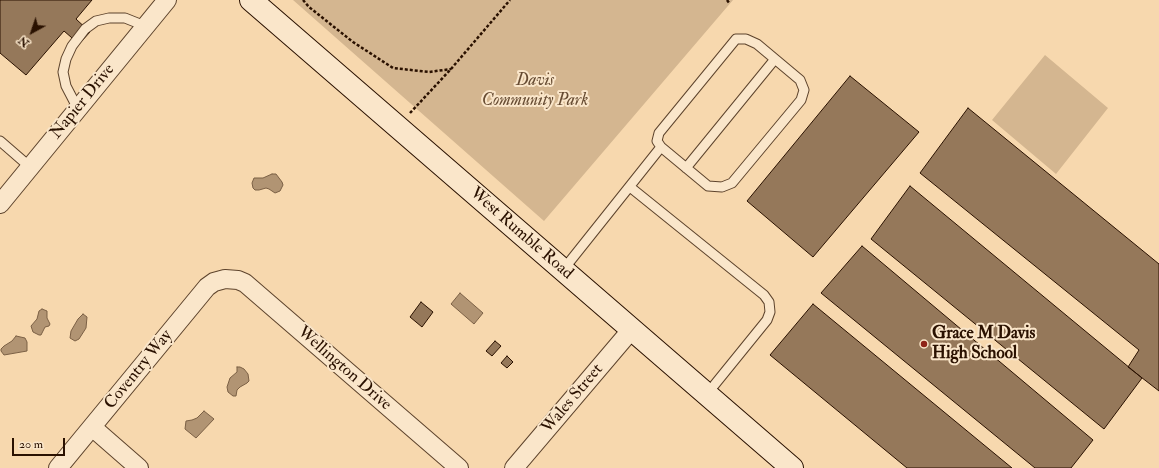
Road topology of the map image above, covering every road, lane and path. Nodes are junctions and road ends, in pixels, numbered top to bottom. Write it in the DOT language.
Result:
graph roads {
  1 [pos="167,0"];
  2 [pos="251,0"];
  3 [pos="303,0"];
  4 [pos="510,0"];
  5 [pos="727,0"];
  6 [pos="730,4"];
  7 [pos="145,26"];
  8 [pos="775,58"];
  9 [pos="450,69"];
  10 [pos="78,109"];
  11 [pos="398,127"];
  12 [pos="0,141"];
  13 [pos="661,147"];
  14 [pos="30,167"];
  15 [pos="686,168"];
  16 [pos="630,186"];
  17 [pos="0,204"];
  18 [pos="563,270"];
  19 [pos="225,279"];
  20 [pos="632,329"];
  21 [pos="707,394"];
  22 [pos="92,427"];
  23 [pos="58,468"];
  24 [pos="139,468"];
  25 [pos="459,468"];
  26 [pos="514,468"];
  27 [pos="792,468"];
  1 -- 7 [label="street, Napier Drive"];
  2 -- 11 [label="street, West Rumble Road"];
  3 -- 9 [label="path"];
  4 -- 9 [label="path"];
  5 -- 6 [label="path"];
  7 -- 10 [label="street, Napier Drive"];
  7 -- 10 [label="lane"];
  8 -- 13 [label="lane"];
  8 -- 15 [label="lane"];
  8 -- 15 [label="lane"];
  9 -- 11 [label="path"];
  10 -- 14 [label="street, Napier Drive"];
  11 -- 18 [label="street, West Rumble Road"];
  12 -- 14 [label="lane"];
  13 -- 15 [label="lane"];
  13 -- 16 [label="lane"];
  14 -- 17 [label="street, Napier Drive"];
  16 -- 18 [label="lane"];
  16 -- 21 [label="lane"];
  18 -- 20 [label="street, West Rumble Road"];
  19 -- 22 [label="street, Coventry Way"];
  19 -- 25 [label="street, Wellington Drive"];
  20 -- 21 [label="street, West Rumble Road"];
  20 -- 26 [label="street, Wales Street"];
  21 -- 27 [label="street, West Rumble Road"];
  22 -- 23 [label="street, Coventry Way"];
  22 -- 24 [label="street"];
}
